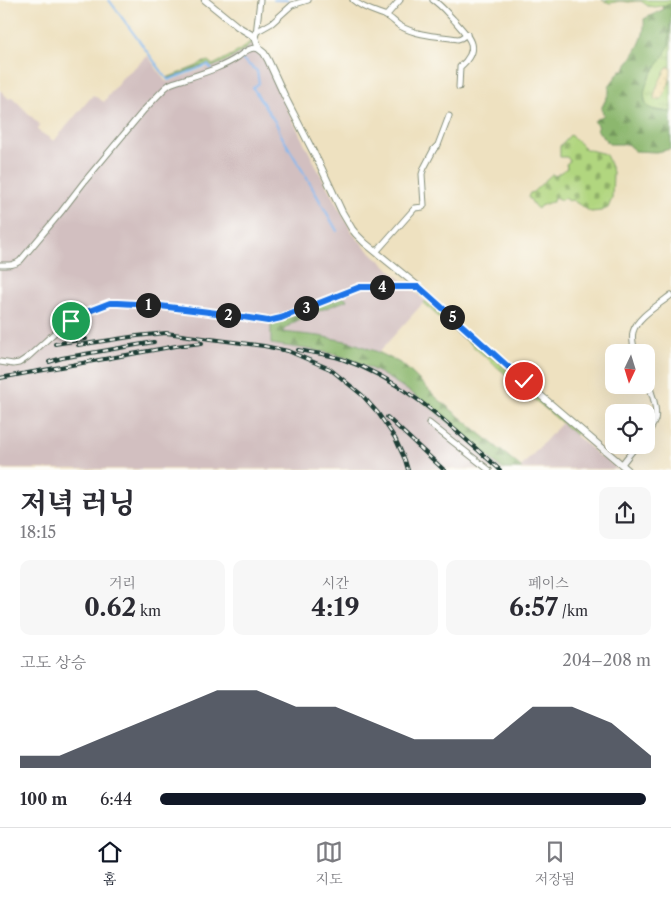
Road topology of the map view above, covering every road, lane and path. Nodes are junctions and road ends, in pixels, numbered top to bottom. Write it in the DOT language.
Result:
graph roads {
  1 [pos="205,0"];
  2 [pos="260,0"];
  3 [pos="308,0"];
  4 [pos="353,0"];
  5 [pos="400,0"];
  6 [pos="433,0"];
  7 [pos="386,16"];
  8 [pos="255,34"];
  9 [pos="467,34"];
  10 [pos="259,50"];
  11 [pos="459,87"];
  12 [pos="449,116"];
  13 [pos="376,252"];
  14 [pos="0,265"];
  15 [pos="419,287"];
  16 [pos="671,295"];
  17 [pos="634,344"];
  18 [pos="0,362"];
  19 [pos="429,423"];
  20 [pos="630,454"];
  21 [pos="622,464"];
  22 [pos="489,470"];
  23 [pos="628,470"];
  1 -- 8 [label="street"];
  2 -- 8 [label="street"];
  3 -- 8 [label="street"];
  4 -- 7 [label="street"];
  5 -- 7 [label="street"];
  6 -- 9 [label="street"];
  7 -- 9 [label="street"];
  8 -- 10 [label="street"];
  9 -- 11 [label="street"];
  10 -- 13 [label="street"];
  10 -- 14 [label="street"];
  12 -- 13 [label="street"];
  13 -- 15 [label="street"];
  15 -- 18 [label="street"];
  15 -- 21 [label="street"];
  16 -- 17 [label="street"];
  19 -- 22 [label="street"];
  20 -- 21 [label="street"];
  21 -- 23 [label="street"];
}
